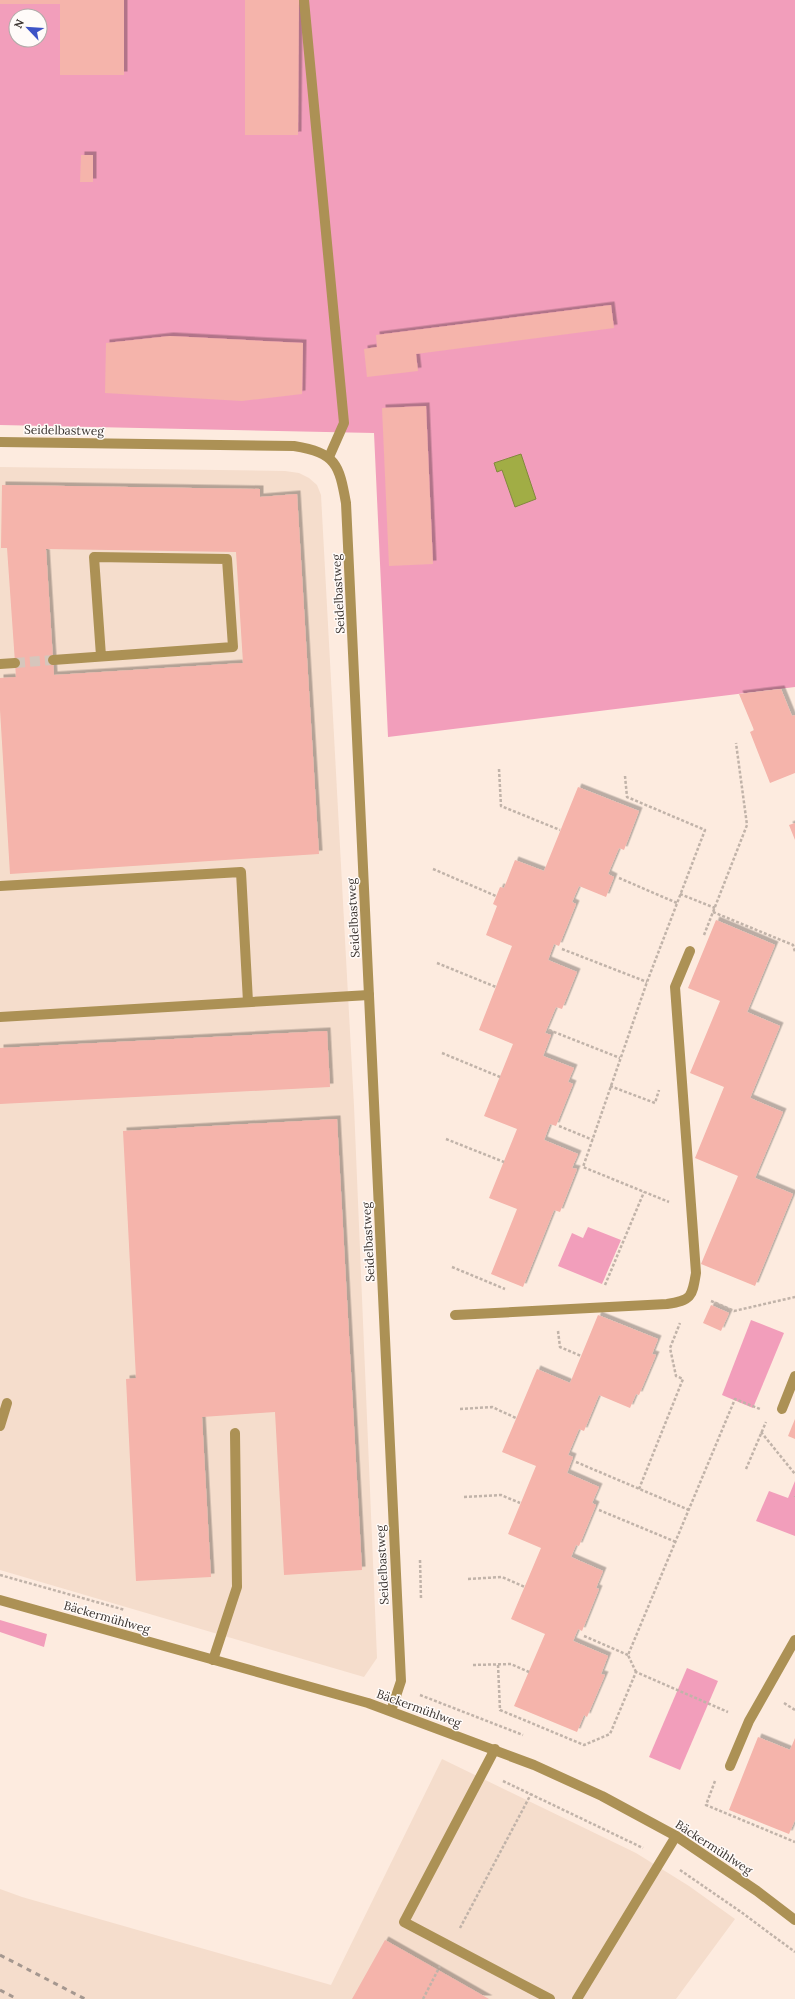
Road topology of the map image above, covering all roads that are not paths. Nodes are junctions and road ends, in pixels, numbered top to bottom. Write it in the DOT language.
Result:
graph roads {
  1 [pos="304,0"];
  2 [pos="0,442"];
  3 [pos="329,457"];
  4 [pos="101,656"];
  5 [pos="53,660"];
  6 [pos="15,662"];
  7 [pos="0,664"];
  8 [pos="0,886"];
  9 [pos="690,951"];
  10 [pos="369,995"];
  11 [pos="248,1002"];
  12 [pos="0,1017"];
  13 [pos="455,1315"];
  14 [pos="795,1376"];
  15 [pos="7,1402"];
  16 [pos="782,1409"];
  17 [pos="0,1426"];
  18 [pos="235,1433"];
  19 [pos="0,1600"];
  20 [pos="795,1640"];
  21 [pos="213,1660"];
  22 [pos="391,1711"];
  23 [pos="495,1749"];
  24 [pos="730,1766"];
  25 [pos="676,1836"];
  26 [pos="795,1920"];
  27 [pos="550,1999"];
  28 [pos="577,1999"];
  1 -- 3 [label="street"];
  2 -- 3 [label="street, Seidelbastweg"];
  3 -- 10 [label="street, Seidelbastweg"];
  4 -- 4 [label="street"];
  4 -- 5 [label="street"];
  6 -- 7 [label="street"];
  8 -- 11 [label="street"];
  9 -- 13 [label="street"];
  10 -- 11 [label="street"];
  10 -- 22 [label="street, Seidelbastweg"];
  11 -- 12 [label="street"];
  14 -- 16 [label="street"];
  15 -- 17 [label="street"];
  18 -- 21 [label="street"];
  19 -- 21 [label="street, Bäckermühlweg"];
  20 -- 24 [label="street"];
  21 -- 22 [label="street, Bäckermühlweg"];
  22 -- 23 [label="street, Bäckermühlweg"];
  23 -- 25 [label="street, Bäckermühlweg"];
  23 -- 27 [label="street"];
  25 -- 26 [label="street, Bäckermühlweg"];
  25 -- 28 [label="street"];
}
